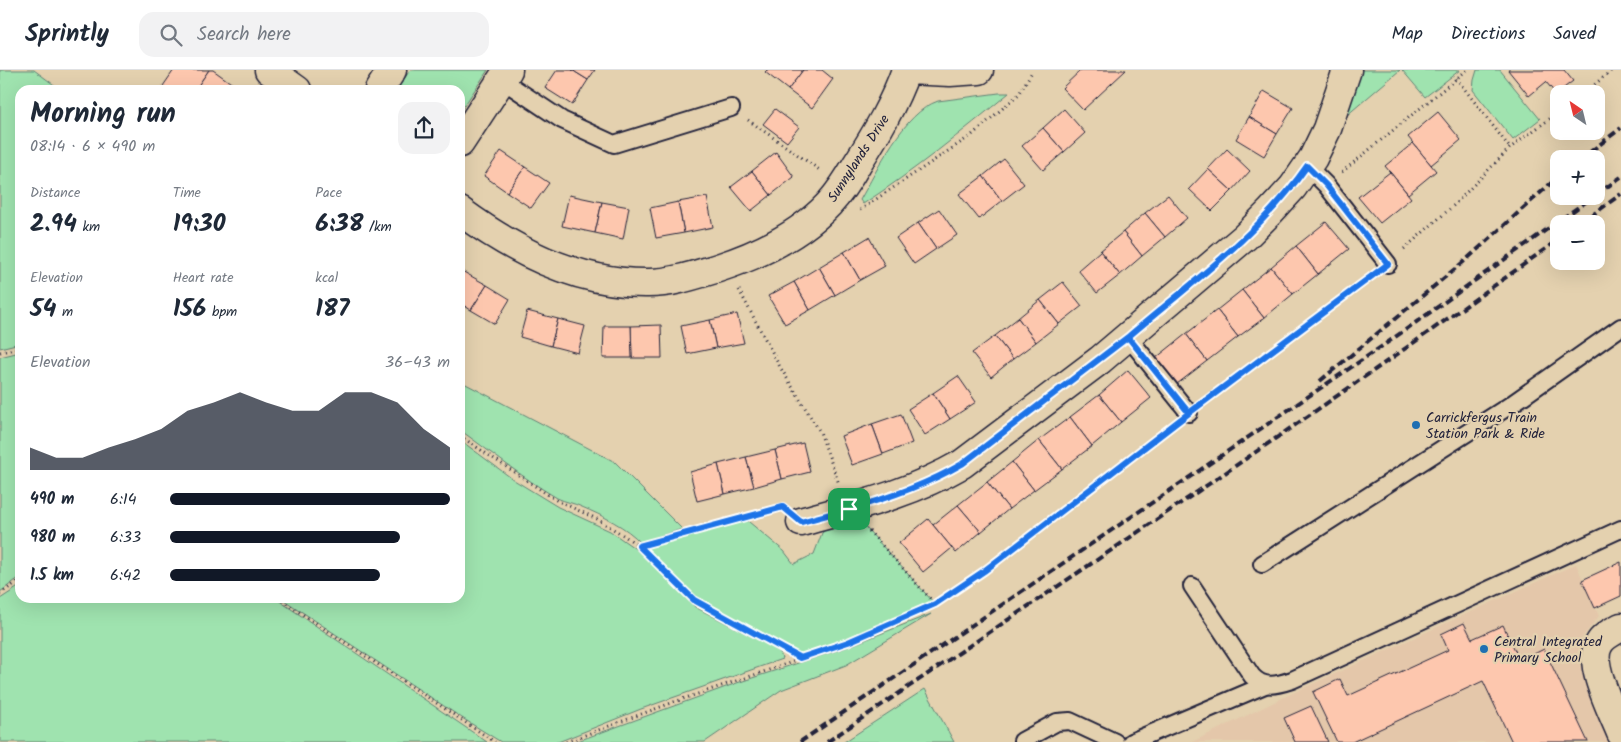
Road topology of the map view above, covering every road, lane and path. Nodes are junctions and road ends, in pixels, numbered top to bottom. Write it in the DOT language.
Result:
graph roads {
  1 [pos="269,70"];
  2 [pos="392,70"];
  3 [pos="906,70"];
  4 [pos="979,70"];
  5 [pos="1033,70"];
  6 [pos="1347,70"];
  7 [pos="1467,70"];
  8 [pos="1612,70"];
  9 [pos="505,75"];
  10 [pos="1456,78"];
  11 [pos="290,85"];
  12 [pos="382,85"];
  13 [pos="1594,85"];
  14 [pos="731,108"];
  15 [pos="1550,119"];
  16 [pos="465,135"];
  17 [pos="1510,148"];
  18 [pos="1317,176"];
  19 [pos="843,187"];
  20 [pos="854,212"];
  21 [pos="465,214"];
  22 [pos="1388,264"];
  23 [pos="727,265"];
  24 [pos="1621,327"];
  25 [pos="1128,337"];
  26 [pos="15,349"];
  27 [pos="0,352"];
  28 [pos="1189,413"];
  29 [pos="465,439"];
  30 [pos="849,509"];
  31 [pos="801,522"];
  32 [pos="1621,529"];
  33 [pos="639,546"];
  34 [pos="1262,564"];
  35 [pos="15,584"];
  36 [pos="1192,586"];
  37 [pos="0,594"];
  38 [pos="286,603"];
  39 [pos="935,604"];
  40 [pos="1621,627"];
  41 [pos="800,658"];
  42 [pos="1265,685"];
  43 [pos="1621,734"];
  44 [pos="1022,741"];
  45 [pos="495,742"];
  46 [pos="566,742"];
  47 [pos="1115,742"];
  48 [pos="1131,742"];
  1 -- 11 [label="street"];
  2 -- 12 [label="street"];
  3 -- 4 [label="street"];
  3 -- 19 [label="street, Sunnylands Drive"];
  5 -- 20 [label="path"];
  6 -- 18 [label="street"];
  7 -- 10 [label="path"];
  8 -- 13 [label="path"];
  9 -- 14 [label="lane"];
  9 -- 16 [label="street"];
  10 -- 17 [label="path"];
  10 -- 18 [label="path"];
  14 -- 19 [label="path"];
  15 -- 17 [label="path"];
  17 -- 22 [label="path"];
  18 -- 22 [label="lane"];
  18 -- 25 [label="street"];
  19 -- 23 [label="street, Sunnylands Drive"];
  21 -- 23 [label="street, Sunnylands Drive"];
  22 -- 28 [label="path"];
  23 -- 30 [label="path"];
  24 -- 34 [label="lane"];
  25 -- 28 [label="lane"];
  25 -- 30 [label="street"];
  26 -- 27 [label="path"];
  28 -- 39 [label="path"];
  29 -- 33 [label="path"];
  30 -- 31 [label="street"];
  30 -- 39 [label="path"];
  31 -- 33 [label="path"];
  32 -- 42 [label="lane"];
  33 -- 41 [label="path"];
  35 -- 37 [label="path"];
  36 -- 42 [label="lane"];
  38 -- 45 [label="path"];
  39 -- 41 [label="path"];
  40 -- 43 [label="street"];
  41 -- 46 [label="path"];
  42 -- 48 [label="lane"];
  44 -- 47 [label="lane"];
}
